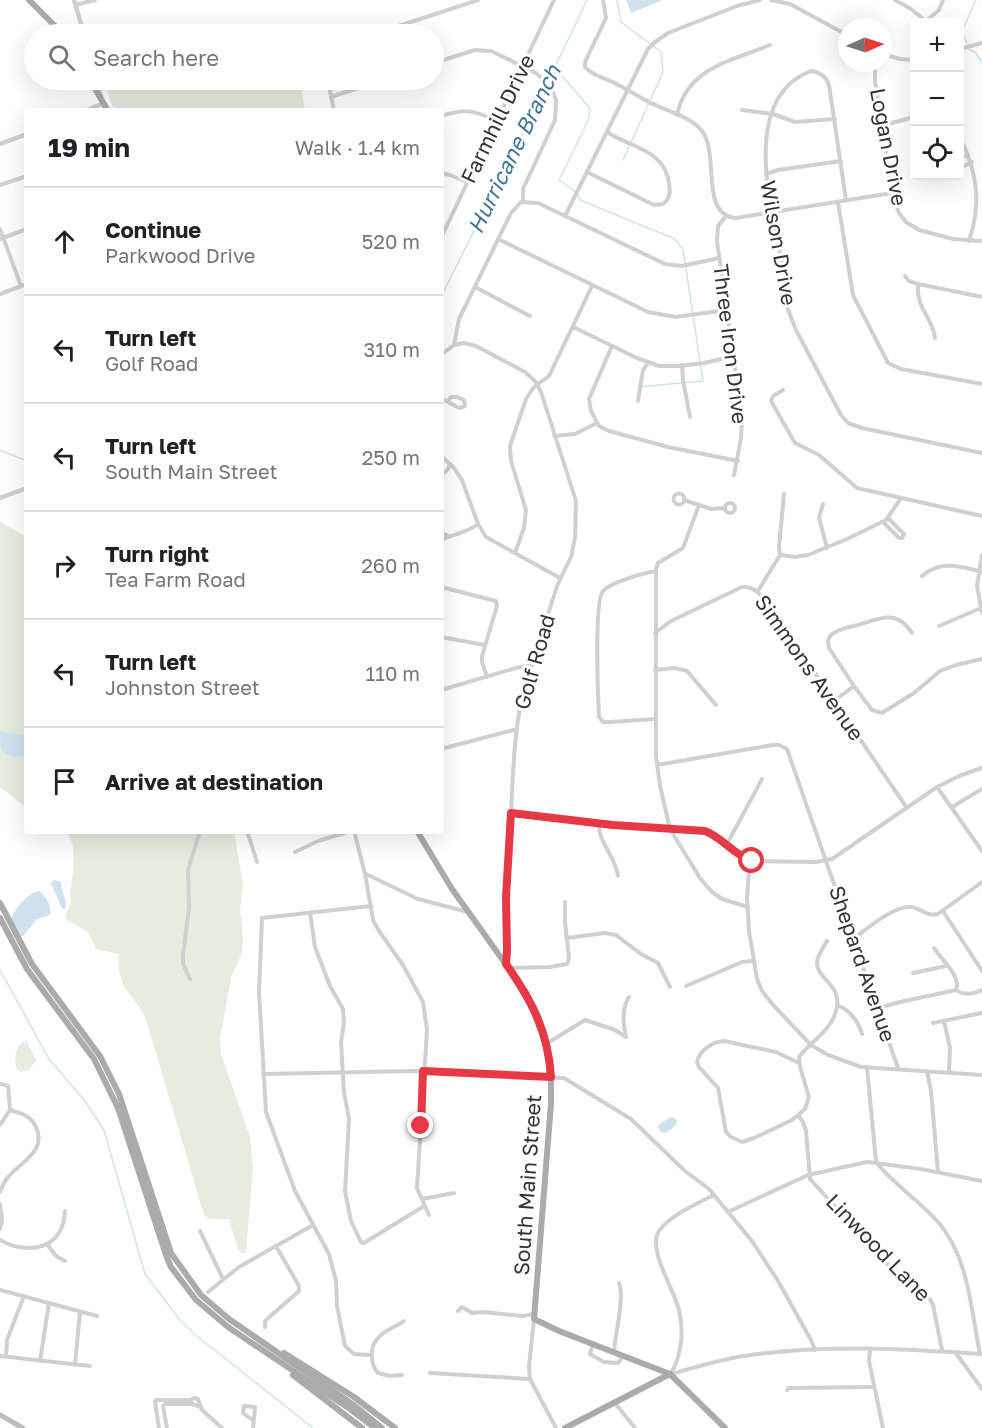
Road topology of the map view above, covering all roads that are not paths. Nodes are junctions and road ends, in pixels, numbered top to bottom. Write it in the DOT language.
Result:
graph roads {
  1 [pos="29,0"];
  2 [pos="95,0"];
  3 [pos="478,0"];
  4 [pos="554,0"];
  5 [pos="603,0"];
  6 [pos="760,0"];
  7 [pos="771,0"];
  8 [pos="894,0"];
  9 [pos="943,0"];
  10 [pos="75,3"];
  11 [pos="921,18"];
  12 [pos="930,18"];
  13 [pos="53,24"];
  14 [pos="81,24"];
  15 [pos="405,24"];
  16 [pos="838,29"];
  17 [pos="982,43"];
  18 [pos="770,45"];
  19 [pos="964,48"];
  20 [pos="892,57"];
  21 [pos="444,60"];
  22 [pos="910,60"];
  23 [pos="523,66"];
  24 [pos="874,72"];
  25 [pos="96,90"];
  26 [pos="99,90"];
  27 [pos="330,90"];
  28 [pos="352,90"];
  29 [pos="627,90"];
  30 [pos="331,97"];
  31 [pos="103,102"];
  32 [pos="91,108"];
  33 [pos="106,108"];
  34 [pos="333,108"];
  35 [pos="742,110"];
  36 [pos="773,114"];
  37 [pos="444,115"];
  38 [pos="677,116"];
  39 [pos="910,118"];
  40 [pos="835,119"];
  41 [pos="497,122"];
  42 [pos="882,128"];
  43 [pos="607,132"];
  44 [pos="24,135"];
  45 [pos="0,144"];
  46 [pos="964,146"];
  47 [pos="968,155"];
  48 [pos="964,156"];
  49 [pos="842,161"];
  50 [pos="972,162"];
  51 [pos="964,166"];
  52 [pos="587,172"];
  53 [pos="444,174"];
  54 [pos="766,174"];
  55 [pos="24,177"];
  56 [pos="467,182"];
  57 [pos="0,185"];
  58 [pos="892,193"];
  59 [pos="846,200"];
  60 [pos="523,202"];
  61 [pos="838,202"];
  62 [pos="772,212"];
  63 [pos="565,216"];
  64 [pos="726,216"];
  65 [pos="0,229"];
  66 [pos="24,230"];
  67 [pos="444,232"];
  68 [pos="2,238"];
  69 [pos="498,239"];
  70 [pos="969,241"];
  71 [pos="982,241"];
  72 [pos="719,258"];
  73 [pos="905,276"];
  74 [pos="918,284"];
  75 [pos="24,285"];
  76 [pos="21,286"];
  77 [pos="592,286"];
  78 [pos="475,287"];
  79 [pos="0,294"];
  80 [pos="982,297"];
  81 [pos="726,310"];
  82 [pos="530,316"];
  83 [pos="573,327"];
  84 [pos="934,338"];
  85 [pos="454,345"];
  86 [pos="612,346"];
  87 [pos="444,353"];
  88 [pos="734,356"];
  89 [pos="648,363"];
  90 [pos="682,366"];
  91 [pos="537,384"];
  92 [pos="982,384"];
  93 [pos="783,390"];
  94 [pos="444,400"];
  95 [pos="447,401"];
  96 [pos="638,401"];
  97 [pos="690,417"];
  98 [pos="597,423"];
  99 [pos="554,436"];
  100 [pos="982,453"];
  101 [pos="444,459"];
  102 [pos="738,461"];
  103 [pos="450,464"];
  104 [pos="444,473"];
  105 [pos="734,475"];
  106 [pos="24,489"];
  107 [pos="784,494"];
  108 [pos="0,498"];
  109 [pos="901,498"];
  110 [pos="684,500"];
  111 [pos="823,504"];
  112 [pos="699,506"];
  113 [pos="725,508"];
  114 [pos="982,516"];
  115 [pos="888,518"];
  116 [pos="882,522"];
  117 [pos="478,524"];
  118 [pos="444,534"];
  119 [pos="448,536"];
  120 [pos="444,538"];
  121 [pos="827,548"];
  122 [pos="514,554"];
  123 [pos="780,555"];
  124 [pos="982,555"];
  125 [pos="656,571"];
  126 [pos="981,571"];
  127 [pos="922,576"];
  128 [pos="560,578"];
  129 [pos="444,588"];
  130 [pos="758,591"];
  131 [pos="981,610"];
  132 [pos="939,626"];
  133 [pos="656,633"];
  134 [pos="912,633"];
  135 [pos="444,638"];
  136 [pos="485,645"];
  137 [pos="982,659"];
  138 [pos="532,665"];
  139 [pos="655,669"];
  140 [pos="487,677"];
  141 [pos="854,686"];
  142 [pos="444,689"];
  143 [pos="834,701"];
  144 [pos="716,705"];
  145 [pos="655,719"];
  146 [pos="517,729"];
  147 [pos="444,748"];
  148 [pos="657,765"];
  149 [pos="982,768"];
  150 [pos="762,779"];
  151 [pos="937,787"];
  152 [pos="982,789"];
  153 [pos="952,807"];
  154 [pos="907,808"];
  155 [pos="511,813"];
  156 [pos="599,824"];
  157 [pos="669,829"];
  158 [pos="199,834"];
  159 [pos="248,834"];
  160 [pos="342,834"];
  161 [pos="353,834"];
  162 [pos="419,834"];
  163 [pos="727,844"];
  164 [pos="982,851"];
  165 [pos="294,852"];
  166 [pos="827,860"];
  167 [pos="750,861"];
  168 [pos="257,862"];
  169 [pos="365,874"];
  170 [pos="618,876"];
  171 [pos="982,882"];
  172 [pos="565,902"];
  173 [pos="0,903"];
  174 [pos="370,906"];
  175 [pos="748,907"];
  176 [pos="943,911"];
  177 [pos="310,912"];
  178 [pos="469,912"];
  179 [pos="0,918"];
  180 [pos="567,938"];
  181 [pos="853,939"];
  182 [pos="827,941"];
  183 [pos="934,948"];
  184 [pos="752,961"];
  185 [pos="945,964"];
  186 [pos="507,966"];
  187 [pos="982,971"];
  188 [pos="913,973"];
  189 [pos="190,979"];
  190 [pos="686,986"];
  191 [pos="670,987"];
  192 [pos="956,990"];
  193 [pos="982,990"];
  194 [pos="629,996"];
  195 [pos="837,1005"];
  196 [pos="878,1008"];
  197 [pos="982,1013"];
  198 [pos="944,1021"];
  199 [pos="933,1023"];
  200 [pos="862,1034"];
  201 [pos="546,1044"];
  202 [pos="812,1045"];
  203 [pos="799,1063"];
  204 [pos="867,1067"];
  205 [pos="898,1068"];
  206 [pos="423,1071"];
  207 [pos="927,1071"];
  208 [pos="343,1072"];
  209 [pos="949,1072"];
  210 [pos="263,1074"];
  211 [pos="982,1075"];
  212 [pos="551,1077"];
  213 [pos="1,1084"];
  214 [pos="9,1110"];
  215 [pos="799,1116"];
  216 [pos="0,1125"];
  217 [pos="876,1162"];
  218 [pos="938,1172"];
  219 [pos="808,1175"];
  220 [pos="982,1181"];
  221 [pos="0,1192"];
  222 [pos="454,1192"];
  223 [pos="714,1195"];
  224 [pos="422,1199"];
  225 [pos="0,1204"];
  226 [pos="424,1206"];
  227 [pos="65,1211"];
  228 [pos="728,1212"];
  229 [pos="429,1215"];
  230 [pos="314,1225"];
  231 [pos="0,1228"];
  232 [pos="200,1231"];
  233 [pos="0,1240"];
  234 [pos="47,1244"];
  235 [pos="276,1246"];
  236 [pos="168,1254"];
  237 [pos="65,1261"];
  238 [pos="223,1279"];
  239 [pos="619,1283"];
  240 [pos="0,1290"];
  241 [pos="207,1292"];
  242 [pos="24,1296"];
  243 [pos="49,1303"];
  244 [pos="458,1311"];
  245 [pos="80,1312"];
  246 [pos="98,1316"];
  247 [pos="535,1316"];
  248 [pos="404,1321"];
  249 [pos="265,1327"];
  250 [pos="249,1332"];
  251 [pos="592,1343"];
  252 [pos="870,1348"];
  253 [pos="815,1350"];
  254 [pos="942,1351"];
  255 [pos="614,1352"];
  256 [pos="955,1352"];
  257 [pos="267,1354"];
  258 [pos="981,1354"];
  259 [pos="372,1355"];
  260 [pos="0,1356"];
  261 [pos="6,1356"];
  262 [pos="623,1356"];
  263 [pos="40,1361"];
  264 [pos="75,1365"];
  265 [pos="90,1366"];
  266 [pos="430,1373"];
  267 [pos="670,1374"];
  268 [pos="402,1375"];
  269 [pos="530,1379"];
  270 [pos="874,1387"];
  271 [pos="982,1389"];
  272 [pos="787,1390"];
  273 [pos="191,1402"];
  274 [pos="614,1403"];
  275 [pos="0,1415"];
  276 [pos="165,1419"];
  277 [pos="157,1421"];
  278 [pos="254,1422"];
  279 [pos="579,1422"];
  280 [pos="167,1427"];
  281 [pos="23,1428"];
  282 [pos="158,1428"];
  283 [pos="222,1428"];
  284 [pos="253,1428"];
  285 [pos="362,1428"];
  286 [pos="375,1428"];
  287 [pos="382,1428"];
  288 [pos="395,1428"];
  289 [pos="556,1428"];
  290 [pos="565,1428"];
  291 [pos="571,1428"];
  292 [pos="635,1428"];
  293 [pos="725,1428"];
  294 [pos="883,1428"];
  1 -- 13 [label="main road"];
  2 -- 10 [label="street"];
  3 -- 15 [label="street"];
  4 -- 23 [label="street, Farmhill Drive"];
  5 -- 29 [label="street"];
  6 -- 29 [label="street"];
  7 -- 16 [label="street"];
  8 -- 11 [label="street"];
  9 -- 12 [label="street"];
  10 -- 14 [label="street"];
  17 -- 19 [label="street"];
  18 -- 38 [label="street"];
  20 -- 22 [label="street"];
  21 -- 23 [label="street"];
  23 -- 41 [label="street, Farmhill Drive"];
  23 -- 60 [label="street"];
  24 -- 42 [label="street, Logan Drive"];
  25 -- 31 [label="main road"];
  26 -- 31 [label="street"];
  27 -- 30 [label="street"];
  28 -- 30 [label="street"];
  29 -- 38 [label="street"];
  29 -- 43 [label="street"];
  30 -- 34 [label="street"];
  31 -- 32 [label="street"];
  31 -- 33 [label="main road"];
  35 -- 36 [label="street"];
  36 -- 40 [label="street"];
  36 -- 40 [label="street, Wilson Drive"];
  36 -- 54 [label="street, Wilson Drive"];
  37 -- 41 [label="street"];
  38 -- 64 [label="street"];
  39 -- 42 [label="street"];
  40 -- 49 [label="street, Wilson Drive"];
  41 -- 56 [label="street, Farmhill Drive"];
  42 -- 58 [label="street, Logan Drive"];
  43 -- 52 [label="street"];
  43 -- 52 [label="street"];
  44 -- 45 [label="street"];
  46 -- 47 [label="street"];
  47 -- 48 [label="street"];
  47 -- 50 [label="street"];
  49 -- 54 [label="street"];
  49 -- 59 [label="street, Wilson Drive"];
  50 -- 51 [label="street"];
  50 -- 70 [label="street"];
  52 -- 63 [label="street"];
  53 -- 56 [label="street"];
  54 -- 62 [label="street, Wilson Drive"];
  55 -- 57 [label="street"];
  56 -- 67 [label="street, Farmhill Drive"];
  58 -- 59 [label="street"];
  58 -- 70 [label="street, Logan Drive"];
  59 -- 61 [label="street"];
  60 -- 63 [label="street"];
  60 -- 69 [label="street"];
  61 -- 62 [label="street"];
  61 -- 92 [label="street"];
  62 -- 64 [label="street"];
  62 -- 100 [label="street, Wilson Drive"];
  63 -- 72 [label="street"];
  64 -- 72 [label="street, Three Iron Drive"];
  65 -- 68 [label="street"];
  66 -- 68 [label="street"];
  68 -- 76 [label="street"];
  69 -- 77 [label="street"];
  69 -- 78 [label="street"];
  70 -- 71 [label="street, Logan Drive"];
  72 -- 81 [label="street, Three Iron Drive"];
  73 -- 74 [label="street"];
  74 -- 80 [label="street"];
  74 -- 84 [label="street"];
  75 -- 76 [label="street"];
  76 -- 79 [label="street"];
  77 -- 81 [label="street"];
  77 -- 83 [label="street"];
  78 -- 82 [label="street"];
  78 -- 85 [label="street"];
  81 -- 88 [label="street, Three Iron Drive"];
  83 -- 86 [label="street"];
  83 -- 91 [label="street"];
  85 -- 87 [label="street"];
  85 -- 91 [label="street"];
  86 -- 89 [label="street"];
  86 -- 98 [label="street"];
  88 -- 90 [label="street"];
  88 -- 102 [label="street, Three Iron Drive"];
  89 -- 90 [label="street"];
  89 -- 96 [label="street"];
  90 -- 97 [label="street"];
  91 -- 99 [label="street, Golf Road"];
  91 -- 122 [label="street"];
  93 -- 109 [label="street"];
  94 -- 95 [label="street"];
  98 -- 99 [label="street"];
  98 -- 102 [label="street"];
  99 -- 128 [label="street, Golf Road"];
  101 -- 103 [label="street"];
  102 -- 105 [label="street, Three Iron Drive"];
  103 -- 104 [label="street"];
  103 -- 117 [label="street"];
  106 -- 108 [label="street"];
  107 -- 123 [label="street"];
  109 -- 114 [label="street"];
  109 -- 115 [label="street"];
  110 -- 112 [label="street"];
  111 -- 121 [label="street"];
  112 -- 113 [label="street"];
  112 -- 125 [label="street"];
  115 -- 116 [label="street"];
  115 -- 116 [label="street"];
  116 -- 121 [label="street"];
  117 -- 119 [label="street"];
  117 -- 122 [label="street"];
  118 -- 119 [label="street"];
  119 -- 120 [label="street"];
  121 -- 123 [label="street"];
  122 -- 128 [label="street"];
  123 -- 130 [label="street"];
  124 -- 126 [label="street"];
  125 -- 133 [label="street"];
  125 -- 145 [label="street"];
  126 -- 127 [label="street"];
  126 -- 131 [label="street"];
  128 -- 138 [label="street, Golf Road"];
  129 -- 136 [label="street"];
  130 -- 133 [label="street, Simmons Avenue"];
  130 -- 143 [label="street, Simmons Avenue"];
  131 -- 132 [label="street"];
  133 -- 139 [label="street"];
  134 -- 141 [label="street"];
  135 -- 136 [label="street"];
  136 -- 140 [label="street"];
  137 -- 141 [label="street"];
  138 -- 140 [label="street"];
  138 -- 146 [label="street, Golf Road"];
  139 -- 144 [label="street"];
  139 -- 145 [label="street"];
  140 -- 142 [label="street"];
  141 -- 143 [label="street"];
  143 -- 154 [label="street, Simmons Avenue"];
  145 -- 148 [label="street"];
  146 -- 147 [label="street"];
  146 -- 155 [label="street, Golf Road"];
  148 -- 157 [label="street"];
  148 -- 166 [label="street, Shepard Avenue"];
  149 -- 151 [label="street"];
  150 -- 163 [label="street"];
  151 -- 153 [label="street"];
  151 -- 154 [label="street"];
  152 -- 153 [label="street"];
  153 -- 164 [label="street"];
  154 -- 166 [label="street"];
  155 -- 156 [label="street"];
  155 -- 186 [label="street, Golf Road"];
  156 -- 157 [label="street"];
  156 -- 170 [label="street"];
  157 -- 163 [label="street"];
  157 -- 175 [label="street"];
  158 -- 189 [label="street"];
  159 -- 168 [label="street"];
  160 -- 165 [label="street"];
  161 -- 169 [label="street"];
  162 -- 178 [label="main road, South Main Street"];
  163 -- 167 [label="street"];
  166 -- 167 [label="street"];
  166 -- 181 [label="street, Shepard Avenue"];
  167 -- 175 [label="street"];
  169 -- 174 [label="street"];
  169 -- 178 [label="street"];
  171 -- 176 [label="street"];
  172 -- 180 [label="street"];
  173 -- 236 [label="main road"];
  174 -- 177 [label="street"];
  174 -- 206 [label="street"];
  175 -- 184 [label="street"];
  176 -- 181 [label="street"];
  176 -- 187 [label="street"];
  177 -- 208 [label="street"];
  177 -- 210 [label="street"];
  178 -- 186 [label="main road, South Main Street"];
  179 -- 236 [label="main road"];
  180 -- 186 [label="street"];
  180 -- 191 [label="street"];
  181 -- 196 [label="street, Shepard Avenue"];
  182 -- 195 [label="street"];
  183 -- 185 [label="street"];
  184 -- 190 [label="street"];
  184 -- 202 [label="street"];
  185 -- 188 [label="street"];
  185 -- 192 [label="street"];
  186 -- 201 [label="main road, South Main Street"];
  192 -- 193 [label="street"];
  192 -- 196 [label="street"];
  194 -- 201 [label="street"];
  195 -- 200 [label="street"];
  195 -- 202 [label="street"];
  196 -- 205 [label="street, Shepard Avenue"];
  197 -- 198 [label="street"];
  198 -- 199 [label="street"];
  198 -- 209 [label="street"];
  201 -- 212 [label="main road, South Main Street"];
  202 -- 203 [label="street"];
  202 -- 204 [label="street"];
  203 -- 215 [label="street"];
  203 -- 215 [label="street"];
  204 -- 205 [label="street"];
  204 -- 217 [label="street"];
  205 -- 207 [label="street"];
  206 -- 208 [label="street"];
  206 -- 212 [label="street"];
  206 -- 224 [label="street"];
  207 -- 209 [label="street"];
  207 -- 218 [label="street"];
  208 -- 210 [label="street"];
  208 -- 226 [label="street"];
  209 -- 211 [label="street"];
  210 -- 230 [label="street"];
  212 -- 223 [label="street"];
  212 -- 247 [label="main road, South Main Street"];
  213 -- 214 [label="street"];
  214 -- 216 [label="street"];
  214 -- 221 [label="street"];
  215 -- 219 [label="street, Linwood Lane"];
  217 -- 218 [label="street"];
  217 -- 219 [label="street"];
  217 -- 258 [label="street"];
  218 -- 220 [label="street"];
  219 -- 228 [label="street"];
  219 -- 254 [label="street, Linwood Lane"];
  222 -- 224 [label="street"];
  223 -- 228 [label="street"];
  223 -- 267 [label="street"];
  224 -- 226 [label="street"];
  225 -- 231 [label="street"];
  226 -- 229 [label="street"];
  227 -- 234 [label="street"];
  228 -- 253 [label="street"];
  230 -- 235 [label="street"];
  230 -- 259 [label="street"];
  232 -- 238 [label="street"];
  233 -- 234 [label="street"];
  234 -- 237 [label="street"];
  235 -- 238 [label="street"];
  235 -- 249 [label="street"];
  236 -- 250 [label="main road"];
  236 -- 257 [label="main road"];
  238 -- 241 [label="street"];
  239 -- 255 [label="street"];
  240 -- 242 [label="street"];
  242 -- 243 [label="street"];
  242 -- 261 [label="street"];
  243 -- 245 [label="street"];
  243 -- 263 [label="street"];
  244 -- 247 [label="street"];
  245 -- 246 [label="street"];
  245 -- 264 [label="street"];
  247 -- 251 [label="main road"];
  247 -- 269 [label="street"];
  248 -- 259 [label="street"];
  250 -- 287 [label="main road"];
  250 -- 288 [label="main road"];
  251 -- 255 [label="main road"];
  251 -- 262 [label="street"];
  252 -- 253 [label="street"];
  252 -- 254 [label="street"];
  252 -- 270 [label="street"];
  253 -- 267 [label="street"];
  254 -- 256 [label="street"];
  255 -- 262 [label="main road"];
  256 -- 258 [label="street"];
  256 -- 271 [label="street"];
  257 -- 285 [label="main road"];
  257 -- 286 [label="main road"];
  259 -- 268 [label="street"];
  260 -- 261 [label="street"];
  261 -- 263 [label="street"];
  262 -- 267 [label="main road"];
  263 -- 264 [label="street"];
  264 -- 265 [label="street"];
  266 -- 269 [label="street"];
  267 -- 274 [label="main road"];
  267 -- 293 [label="main road"];
  269 -- 289 [label="street"];
  270 -- 272 [label="street"];
  270 -- 294 [label="street"];
  273 -- 276 [label="street"];
  273 -- 277 [label="street"];
  273 -- 283 [label="street"];
  274 -- 279 [label="main road"];
  274 -- 292 [label="street"];
  275 -- 281 [label="main road"];
  276 -- 277 [label="street"];
  276 -- 280 [label="street"];
  277 -- 282 [label="street"];
  278 -- 278 [label="street"];
  278 -- 284 [label="street"];
  279 -- 290 [label="main road"];
  279 -- 291 [label="main road"];
  280 -- 282 [label="street"];
}
